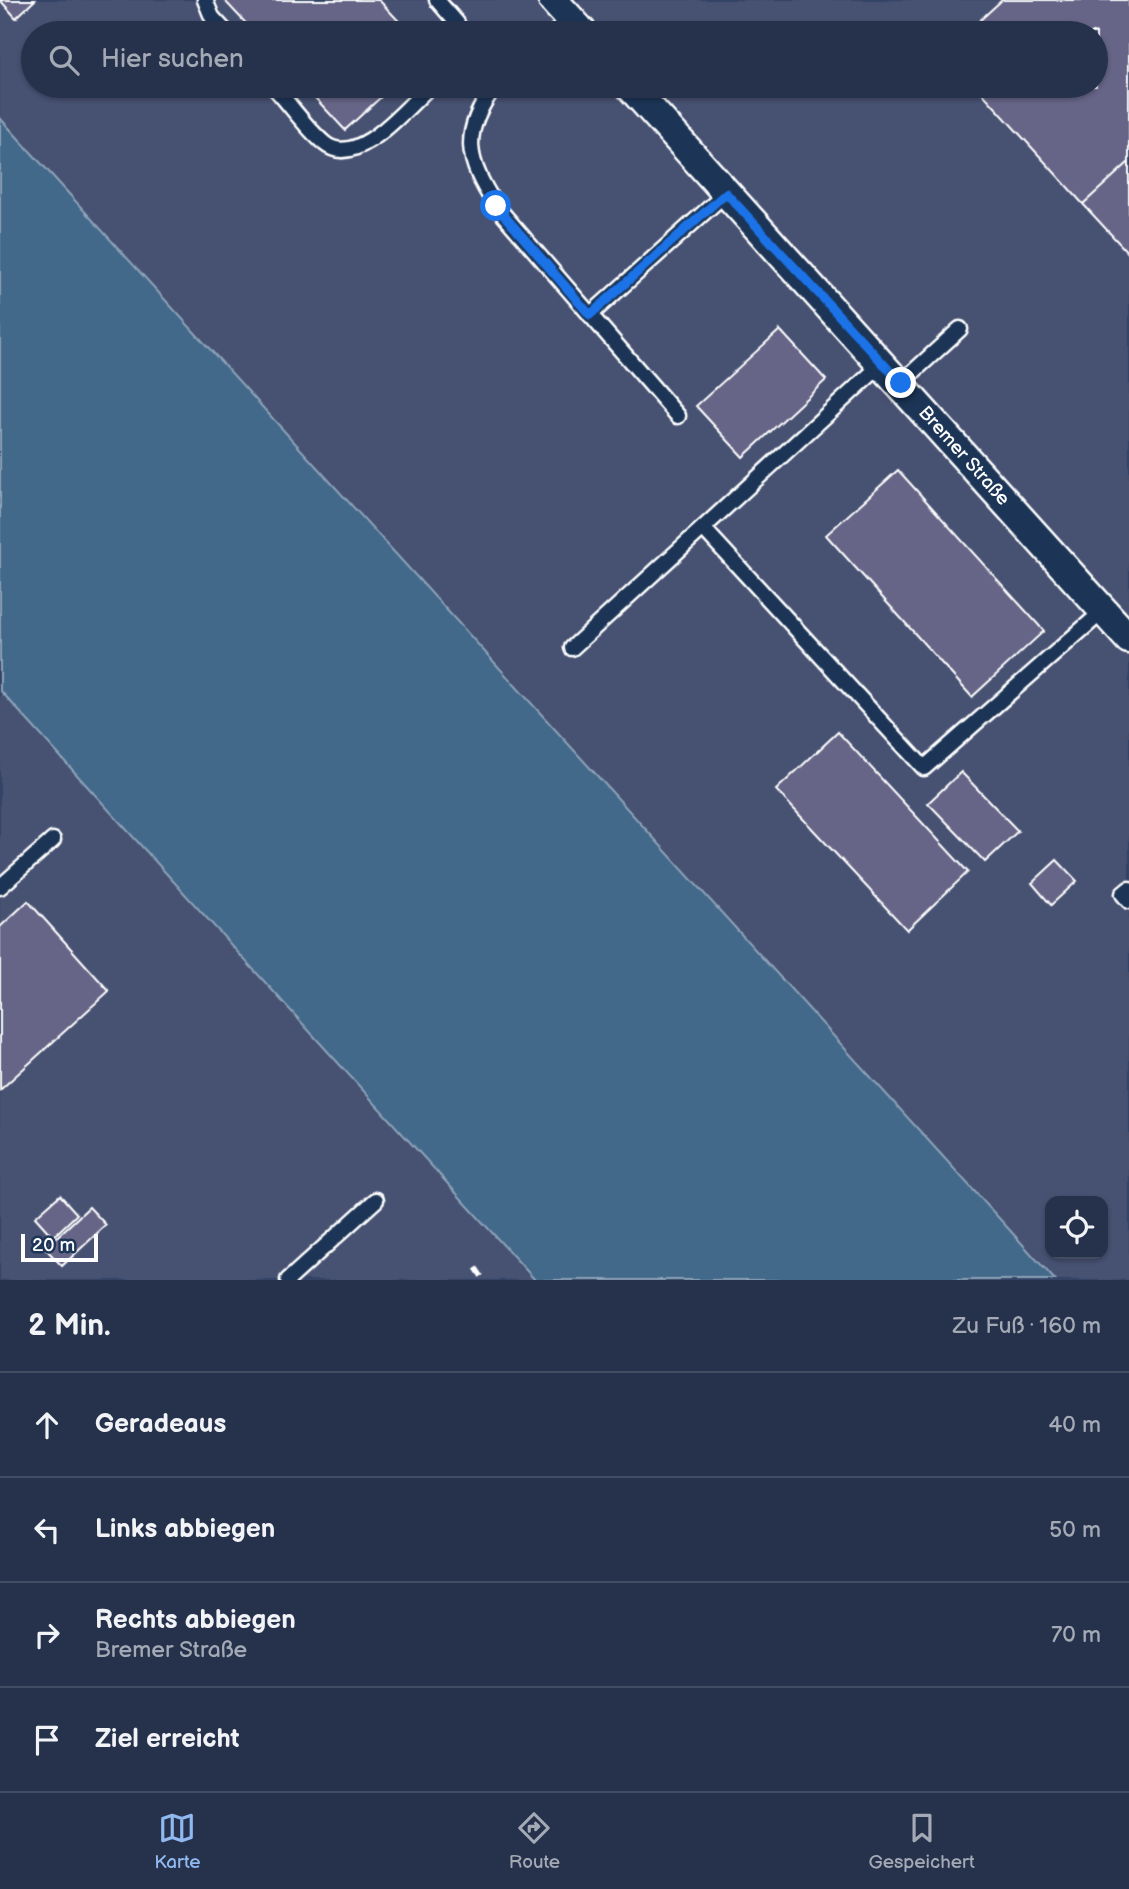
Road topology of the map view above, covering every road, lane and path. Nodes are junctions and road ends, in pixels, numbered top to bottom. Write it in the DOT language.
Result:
graph roads {
  1 [pos="205,0"];
  2 [pos="437,0"];
  3 [pos="216,21"];
  4 [pos="455,21"];
  5 [pos="284,98"];
  6 [pos="417,98"];
  7 [pos="487,98"];
  8 [pos="641,98"];
  9 [pos="726,193"];
  10 [pos="590,315"];
  11 [pos="960,329"];
  12 [pos="892,373"];
  13 [pos="678,416"];
  14 [pos="703,528"];
  15 [pos="1103,611"];
  16 [pos="1129,639"];
  17 [pos="572,648"];
  18 [pos="53,840"];
  19 [pos="0,887"];
  20 [pos="1129,889"];
  21 [pos="1129,901"];
  22 [pos="376,1200"];
  23 [pos="288,1280"];
  1 -- 3 [label="lane"];
  2 -- 4 [label="lane"];
  5 -- 6 [label="lane"];
  7 -- 10 [label="lane"];
  8 -- 9 [label="street, Bremer Straße"];
  9 -- 10 [label="lane"];
  9 -- 12 [label="street, Bremer Straße"];
  10 -- 13 [label="lane"];
  11 -- 12 [label="lane"];
  12 -- 14 [label="lane"];
  12 -- 15 [label="street, Bremer Straße"];
  14 -- 15 [label="lane"];
  14 -- 17 [label="lane"];
  15 -- 16 [label="street, Bremer Straße"];
  18 -- 19 [label="lane"];
  20 -- 21 [label="lane"];
  22 -- 23 [label="lane"];
}
